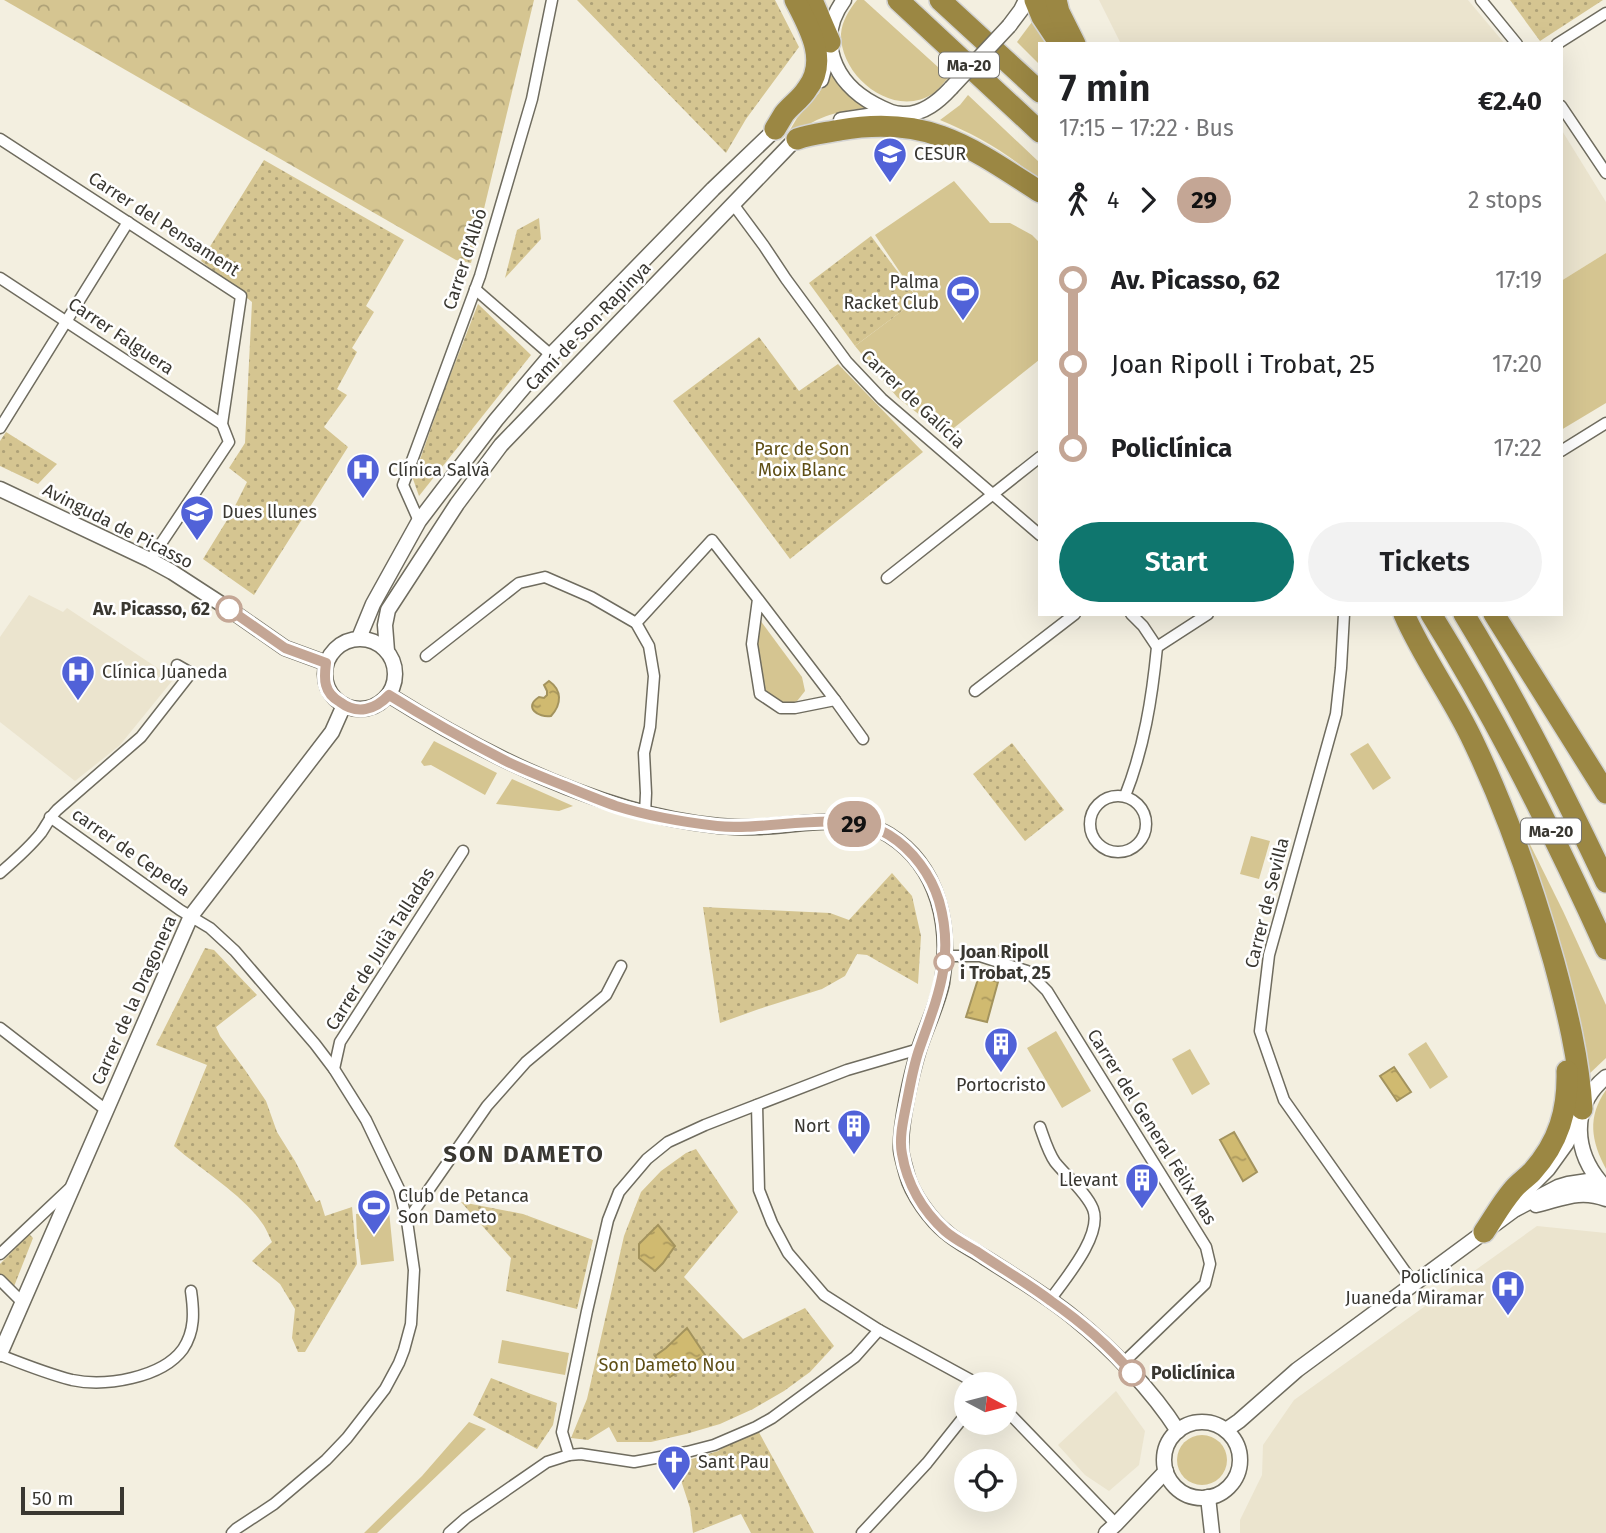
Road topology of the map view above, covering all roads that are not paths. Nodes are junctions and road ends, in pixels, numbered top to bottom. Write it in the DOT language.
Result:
graph roads {
  1 [pos="552,0"];
  2 [pos="795,0"];
  3 [pos="811,0"];
  4 [pos="844,0"];
  5 [pos="898,0"];
  6 [pos="940,0"];
  7 [pos="1026,0"];
  8 [pos="1035,0"];
  9 [pos="1056,0"];
  10 [pos="1481,0"];
  11 [pos="1606,13"];
  12 [pos="1059,42"];
  13 [pos="1074,42"];
  14 [pos="1515,42"];
  15 [pos="1560,42"];
  16 [pos="830,45"];
  17 [pos="1038,90"];
  18 [pos="1563,109"];
  19 [pos="903,114"];
  20 [pos="775,129"];
  21 [pos="1038,130"];
  22 [pos="0,139"];
  23 [pos="797,139"];
  24 [pos="1606,173"];
  25 [pos="1038,189"];
  26 [pos="1038,190"];
  27 [pos="733,204"];
  28 [pos="128,222"];
  29 [pos="0,278"];
  30 [pos="475,289"];
  31 [pos="66,321"];
  32 [pos="551,355"];
  33 [pos="222,424"];
  34 [pos="1606,424"];
  35 [pos="0,428"];
  36 [pos="1563,450"];
  37 [pos="1038,459"];
  38 [pos="0,489"];
  39 [pos="994,495"];
  40 [pos="419,521"];
  41 [pos="1038,532"];
  42 [pos="150,560"];
  43 [pos="887,578"];
  44 [pos="758,598"];
  45 [pos="1071,616"];
  46 [pos="1133,616"];
  47 [pos="1205,616"];
  48 [pos="1344,616"];
  49 [pos="1405,616"];
  50 [pos="1432,616"];
  51 [pos="1465,616"];
  52 [pos="1495,616"];
  53 [pos="636,623"];
  54 [pos="359,638"];
  55 [pos="1157,648"];
  56 [pos="387,651"];
  57 [pos="426,656"];
  58 [pos="326,663"];
  59 [pos="177,665"];
  60 [pos="975,691"];
  61 [pos="389,695"];
  62 [pos="835,700"];
  63 [pos="344,705"];
  64 [pos="863,739"];
  65 [pos="1606,793"];
  66 [pos="1125,796"];
  67 [pos="645,814"];
  68 [pos="50,817"];
  69 [pos="463,851"];
  70 [pos="0,873"];
  71 [pos="1606,882"];
  72 [pos="191,916"];
  73 [pos="1550,947"];
  74 [pos="1606,949"];
  75 [pos="945,956"];
  76 [pos="621,966"];
  77 [pos="0,1028"];
  78 [pos="919,1049"];
  79 [pos="334,1069"];
  80 [pos="1606,1077"];
  81 [pos="757,1105"];
  82 [pos="106,1110"];
  83 [pos="1582,1112"];
  84 [pos="1040,1127"];
  85 [pos="74,1184"];
  86 [pos="1606,1192"];
  87 [pos="1514,1210"];
  88 [pos="407,1220"];
  89 [pos="1484,1233"];
  90 [pos="0,1254"];
  91 [pos="0,1280"];
  92 [pos="1414,1284"];
  93 [pos="191,1291"];
  94 [pos="1050,1300"];
  95 [pos="22,1302"];
  96 [pos="879,1331"];
  97 [pos="0,1354"];
  98 [pos="1123,1363"];
  99 [pos="956,1372"];
  100 [pos="1017,1423"];
  101 [pos="954,1429"];
  102 [pos="1226,1430"];
  103 [pos="1178,1431"];
  104 [pos="569,1455"];
  105 [pos="1166,1471"];
  106 [pos="1208,1497"];
  107 [pos="1111,1529"];
  108 [pos="231,1532"];
  109 [pos="449,1533"];
  110 [pos="862,1533"];
  111 [pos="1212,1533"];
  1 -- 30 [label="street, Carrer d'Albó"];
  2 -- 20 [label="highway"];
  3 -- 16 [label="highway"];
  4 -- 16 [label="street, Camí de Son Rapinya"];
  5 -- 21 [label="highway, Ma-20"];
  6 -- 17 [label="highway, Ma-20"];
  7 -- 19 [label="street, bridge"];
  8 -- 12 [label="highway"];
  9 -- 13 [label="highway"];
  10 -- 14 [label="street"];
  11 -- 15 [label="street"];
  16 -- 19 [label="street"];
  16 -- 20 [label="street, Camí de Son Rapinya"];
  18 -- 24 [label="street"];
  19 -- 23 [label="street, Camí de Son Rapinya"];
  19 -- 25 [label="highway"];
  20 -- 32 [label="street, Camí de Son Rapinya"];
  22 -- 28 [label="street, Carrer del Pensament"];
  23 -- 26 [label="highway"];
  23 -- 27 [label="street, Camí de Son Rapinya"];
  27 -- 39 [label="street, Carrer de Galícia"];
  27 -- 56 [label="street, Camí de Son Rapinya"];
  28 -- 31 [label="street"];
  28 -- 33 [label="street, Carrer del Pensament"];
  29 -- 31 [label="street, Carrer Falguera"];
  30 -- 32 [label="street"];
  30 -- 40 [label="street, Carrer d'Albó"];
  31 -- 33 [label="street, Carrer Falguera"];
  31 -- 35 [label="street"];
  32 -- 40 [label="street, Camí de Son Rapinya"];
  33 -- 42 [label="street, Carrer del Pensament"];
  34 -- 36 [label="street"];
  37 -- 39 [label="street"];
  38 -- 42 [label="street, Avinguda de Picasso"];
  39 -- 41 [label="street, Carrer de Galícia"];
  39 -- 43 [label="street"];
  40 -- 54 [label="street, Camí de Son Rapinya"];
  42 -- 58 [label="street, Avinguda de Picasso"];
  44 -- 53 [label="street"];
  44 -- 62 [label="street"];
  44 -- 62 [label="street"];
  45 -- 60 [label="street"];
  46 -- 55 [label="street"];
  47 -- 55 [label="street"];
  48 -- 92 [label="street, Carrer de Sevilla"];
  49 -- 73 [label="highway"];
  50 -- 74 [label="highway, Ma-20"];
  51 -- 71 [label="highway, Ma-20"];
  52 -- 65 [label="highway"];
  53 -- 57 [label="street"];
  53 -- 67 [label="street"];
  54 -- 56 [label="street"];
  54 -- 58 [label="street"];
  55 -- 66 [label="street"];
  56 -- 61 [label="street"];
  58 -- 63 [label="street"];
  59 -- 68 [label="street"];
  61 -- 63 [label="street"];
  61 -- 67 [label="street"];
  62 -- 64 [label="street"];
  63 -- 72 [label="street, Carrer de la Dragonera"];
  66 -- 66 [label="street"];
  67 -- 75 [label="street"];
  68 -- 70 [label="street"];
  68 -- 72 [label="street, carrer de Cepeda"];
  69 -- 79 [label="street, Carrer de Julià Talladas"];
  72 -- 79 [label="street, carrer de Cepeda"];
  72 -- 82 [label="street, Carrer de la Dragonera"];
  73 -- 83 [label="highway"];
  73 -- 89 [label="highway"];
  75 -- 78 [label="street"];
  75 -- 98 [label="street, Carrer del General Fèlix Mas"];
  76 -- 88 [label="street"];
  77 -- 82 [label="street"];
  78 -- 81 [label="street"];
  78 -- 94 [label="street"];
  79 -- 88 [label="street, carrer de Cepeda"];
  80 -- 83 [label="street"];
  81 -- 96 [label="street"];
  81 -- 104 [label="street"];
  82 -- 85 [label="street, Carrer de la Dragonera"];
  83 -- 86 [label="street"];
  83 -- 87 [label="street"];
  84 -- 94 [label="street"];
  85 -- 90 [label="street"];
  85 -- 95 [label="street, Carrer de la Dragonera"];
  86 -- 87 [label="street"];
  87 -- 89 [label="street"];
  88 -- 108 [label="street, carrer de Cepeda"];
  89 -- 92 [label="street"];
  91 -- 95 [label="street"];
  92 -- 102 [label="street"];
  93 -- 97 [label="street"];
  94 -- 98 [label="street"];
  95 -- 97 [label="street, Carrer de la Dragonera"];
  96 -- 99 [label="street"];
  96 -- 104 [label="street"];
  98 -- 103 [label="street"];
  100 -- 107 [label="street"];
  101 -- 110 [label="street"];
  102 -- 103 [label="street"];
  102 -- 106 [label="street"];
  103 -- 105 [label="street"];
  104 -- 109 [label="street"];
  105 -- 106 [label="street"];
  105 -- 107 [label="street"];
  106 -- 111 [label="street"];
}
